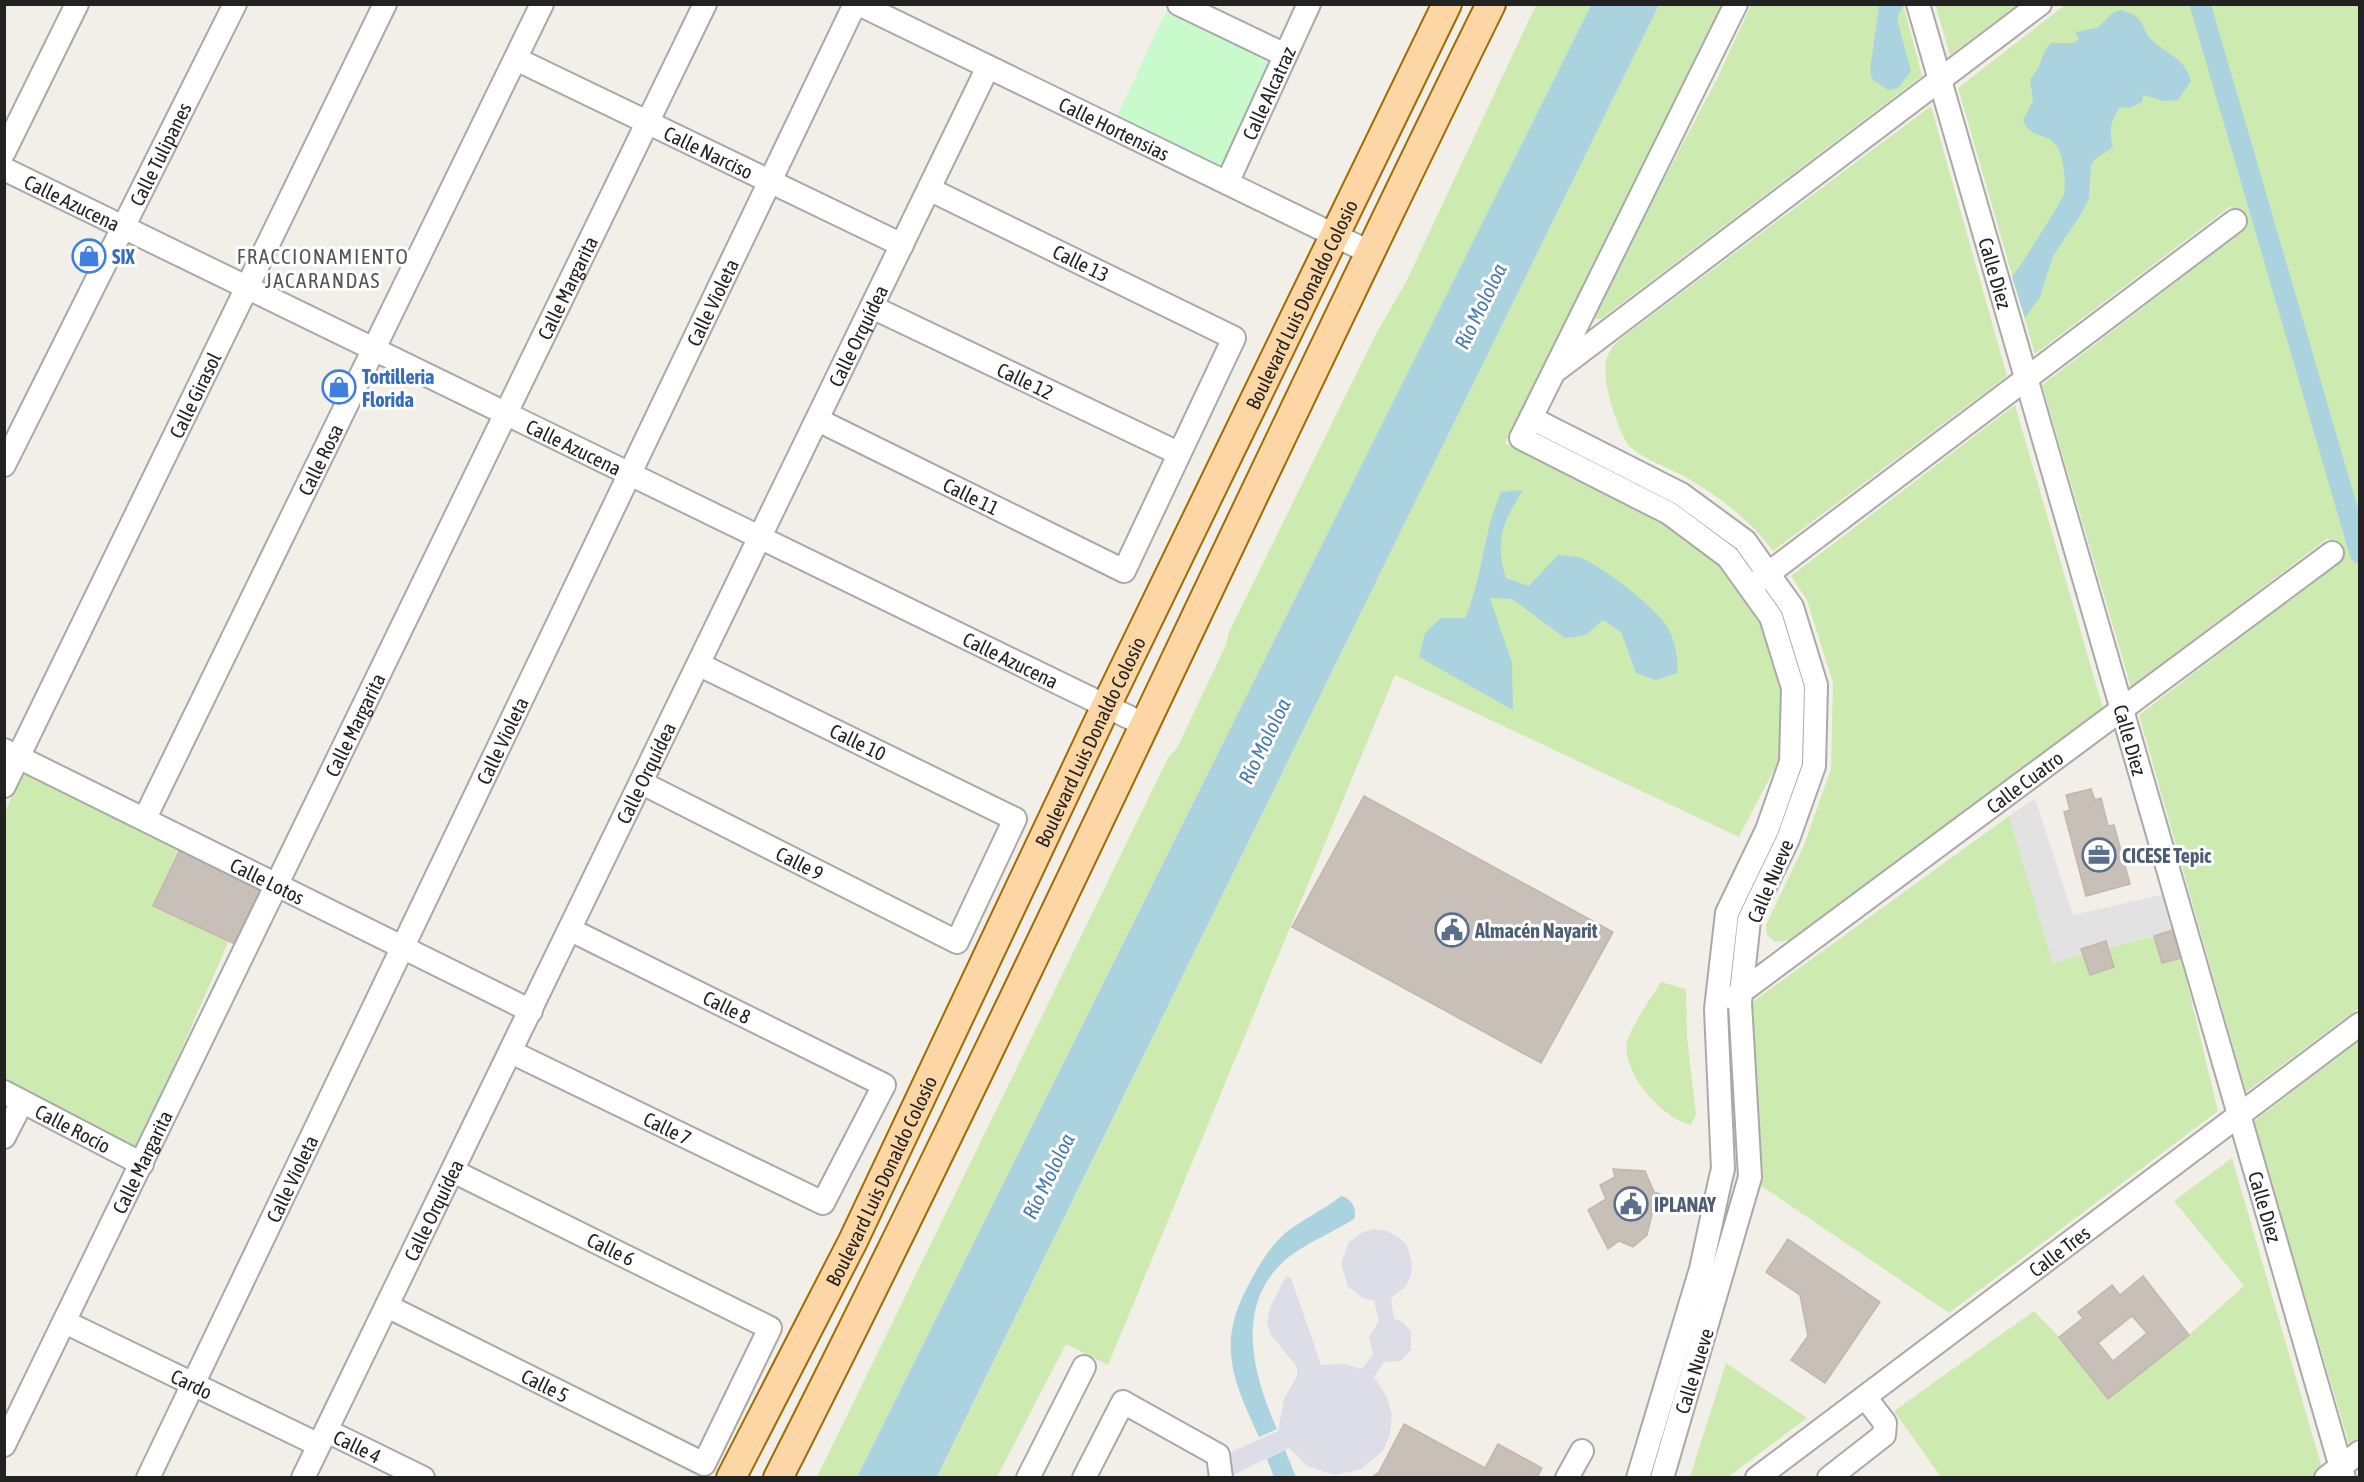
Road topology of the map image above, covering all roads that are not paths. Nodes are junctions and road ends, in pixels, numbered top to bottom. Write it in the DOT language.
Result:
graph roads {
  1 [pos="77,4"];
  2 [pos="235,4"];
  3 [pos="385,4"];
  4 [pos="542,4"];
  5 [pos="705,4"];
  6 [pos="857,4"];
  7 [pos="1309,4"];
  8 [pos="1448,4"];
  9 [pos="1491,4"];
  10 [pos="1736,4"];
  11 [pos="1918,4"];
  12 [pos="2040,4"];
  13 [pos="1181,5"];
  14 [pos="1285,55"];
  15 [pos="516,59"];
  16 [pos="988,67"];
  17 [pos="1940,80"];
  18 [pos="648,123"];
  19 [pos="4,152"];
  20 [pos="4,169"];
  21 [pos="770,182"];
  22 [pos="1227,183"];
  23 [pos="929,189"];
  24 [pos="2235,221"];
  25 [pos="123,227"];
  26 [pos="1335,235"];
  27 [pos="902,245"];
  28 [pos="1369,252"];
  29 [pos="247,287"];
  30 [pos="872,307"];
  31 [pos="374,350"];
  32 [pos="1554,373"];
  33 [pos="2026,379"];
  34 [pos="506,414"];
  35 [pos="1288,418"];
  36 [pos="1531,418"];
  37 [pos="818,420"];
  38 [pos="1178,453"];
  39 [pos="4,465"];
  40 [pos="630,475"];
  41 [pos="760,538"];
  42 [pos="2332,553"];
  43 [pos="1768,573"];
  44 [pos="1749,587"];
  45 [pos="700,664"];
  46 [pos="1106,706"];
  47 [pos="2122,709"];
  48 [pos="1145,725"];
  49 [pos="12,753"];
  50 [pos="642,783"];
  51 [pos="4,786"];
  52 [pos="145,818"];
  53 [pos="277,885"];
  54 [pos="571,930"];
  55 [pos="957,942"];
  56 [pos="403,947"];
  57 [pos="1741,993"];
  58 [pos="1716,1009"];
  59 [pos="531,1011"];
  60 [pos="2360,1024"];
  61 [pos="511,1052"];
  62 [pos="13,1097"];
  63 [pos="2239,1115"];
  64 [pos="4,1137"];
  65 [pos="141,1164"];
  66 [pos="453,1171"];
  67 [pos="823,1203"];
  68 [pos="387,1306"];
  69 [pos="65,1322"];
  70 [pos="1084,1367"];
  71 [pos="193,1384"];
  72 [pos="1865,1397"];
  73 [pos="323,1438"];
  74 [pos="4,1445"];
  75 [pos="1582,1450"];
  76 [pos="2360,1452"];
  77 [pos="704,1464"];
  78 [pos="735,1470"];
  79 [pos="2337,1474"];
  80 [pos="148,1478"];
  81 [pos="303,1478"];
  82 [pos="423,1478"];
  83 [pos="768,1478"];
  84 [pos="778,1478"];
  85 [pos="1028,1478"];
  86 [pos="1084,1478"];
  87 [pos="1221,1478"];
  88 [pos="1568,1478"];
  89 [pos="1638,1478"];
  90 [pos="1662,1478"];
  91 [pos="1757,1478"];
  92 [pos="1829,1478"];
  1 -- 19 [label="street"];
  2 -- 25 [label="street, Calle Tulipanes"];
  3 -- 29 [label="street, Calle Girasol"];
  4 -- 15 [label="street, Calle Rosa"];
  5 -- 18 [label="street, Calle Margarita"];
  6 -- 16 [label="street, Calle Hortensias"];
  6 -- 21 [label="street, Calle Violeta"];
  7 -- 14 [label="street, Calle Alcatraz"];
  8 -- 26 [label="main road, Boulevard Luis Donaldo Colosio"];
  9 -- 28 [label="main road, Boulevard Luis Donaldo Colosio"];
  10 -- 32 [label="street"];
  11 -- 17 [label="street, Calle Diez"];
  12 -- 17 [label="street"];
  13 -- 14 [label="street"];
  14 -- 22 [label="street, Calle Alcatraz"];
  15 -- 18 [label="street, Calle Narciso"];
  15 -- 31 [label="street, Calle Rosa"];
  16 -- 22 [label="street, Calle Hortensias"];
  16 -- 23 [label="street, Calle Orquídea"];
  17 -- 32 [label="street"];
  17 -- 33 [label="street, Calle Diez"];
  18 -- 21 [label="street, Calle Narciso"];
  18 -- 34 [label="street, Calle Margarita"];
  20 -- 25 [label="street, Calle Azucena"];
  21 -- 27 [label="street, Calle Narciso"];
  21 -- 40 [label="street, Calle Violeta"];
  22 -- 26 [label="street, Calle Hortensias"];
  23 -- 27 [label="street, Calle Orquídea"];
  23 -- 38 [label="street, Calle 13"];
  24 -- 33 [label="street"];
  25 -- 29 [label="street, Calle Azucena"];
  25 -- 39 [label="street, Calle Tulipanes"];
  26 -- 28 [label="street, Calle Hortensias"];
  26 -- 35 [label="main road"];
  26 -- 46 [label="main road, Boulevard Luis Donaldo Colosio"];
  27 -- 30 [label="street, Calle Orquídea"];
  28 -- 35 [label="main road, Boulevard Luis Donaldo Colosio"];
  29 -- 31 [label="street, Calle Azucena"];
  29 -- 49 [label="street, Calle Girasol"];
  30 -- 37 [label="street, Calle Orquídea"];
  30 -- 38 [label="street, Calle 12"];
  31 -- 34 [label="street, Calle Azucena"];
  31 -- 52 [label="street, Calle Rosa"];
  32 -- 36 [label="street"];
  33 -- 43 [label="street"];
  33 -- 47 [label="street, Calle Diez"];
  34 -- 40 [label="street, Calle Azucena"];
  34 -- 53 [label="street, Calle Margarita"];
  35 -- 48 [label="main road, Boulevard Luis Donaldo Colosio"];
  36 -- 43 [label="street, Calle Nueve"];
  36 -- 44 [label="street, Calle Nueve"];
  37 -- 38 [label="street, Calle 11"];
  37 -- 41 [label="street, Calle Orquídea"];
  40 -- 41 [label="street, Calle Azucena"];
  40 -- 56 [label="street, Calle Violeta"];
  41 -- 45 [label="street, Calle Orquídea"];
  41 -- 46 [label="street, Calle Azucena"];
  42 -- 47 [label="street, Calle Cuatro"];
  43 -- 44 [label="street"];
  43 -- 57 [label="street, Calle Nueve"];
  44 -- 58 [label="street, Calle Nueve"];
  45 -- 50 [label="street, Calle Orquídea"];
  45 -- 55 [label="street, Calle 10"];
  46 -- 48 [label="street, Calle Azucena"];
  46 -- 78 [label="main road, Boulevard Luis Donaldo Colosio"];
  47 -- 57 [label="street, Calle Cuatro"];
  47 -- 63 [label="street, Calle Diez"];
  48 -- 84 [label="main road, Boulevard Luis Donaldo Colosio"];
  49 -- 51 [label="street, Calle Girasol"];
  49 -- 52 [label="street, Calle Lotos"];
  50 -- 54 [label="street, Calle Orquídea"];
  50 -- 55 [label="street, Calle 9"];
  52 -- 53 [label="street, Calle Lotos"];
  53 -- 56 [label="street, Calle Lotos"];
  53 -- 65 [label="street, Calle Margarita"];
  54 -- 59 [label="street, Calle Orquídea"];
  54 -- 67 [label="street, Calle 8"];
  56 -- 59 [label="street, Calle Lotos"];
  56 -- 71 [label="street, Calle Violeta"];
  57 -- 58 [label="street, Calle Cuatro"];
  57 -- 90 [label="street, Calle Nueve"];
  58 -- 89 [label="street, Calle Nueve"];
  59 -- 61 [label="street, Calle Orquídea"];
  60 -- 63 [label="street, Calle Tres"];
  61 -- 66 [label="street, Calle Orquídea"];
  61 -- 67 [label="street, Calle 7"];
  62 -- 64 [label="street"];
  62 -- 65 [label="street, Calle Rocío"];
  63 -- 72 [label="street, Calle Tres"];
  63 -- 79 [label="street, Calle Diez"];
  65 -- 69 [label="street, Calle Margarita"];
  66 -- 68 [label="street, Calle Orquídea"];
  66 -- 77 [label="street, Calle 6"];
  68 -- 73 [label="street, Calle Orquídea"];
  68 -- 77 [label="street, Calle 5"];
  69 -- 71 [label="street, Cardo"];
  69 -- 74 [label="street, Calle Margarita"];
  70 -- 85 [label="street"];
  71 -- 73 [label="street, Cardo"];
  71 -- 80 [label="street, Calle Violeta"];
  72 -- 91 [label="street, Calle Tres"];
  72 -- 92 [label="street"];
  73 -- 81 [label="street, Calle Orquídea"];
  73 -- 82 [label="street, Calle 4"];
  75 -- 88 [label="street"];
  76 -- 79 [label="street"];
  78 -- 83 [label="main road"];
  86 -- 87 [label="street"];
}
